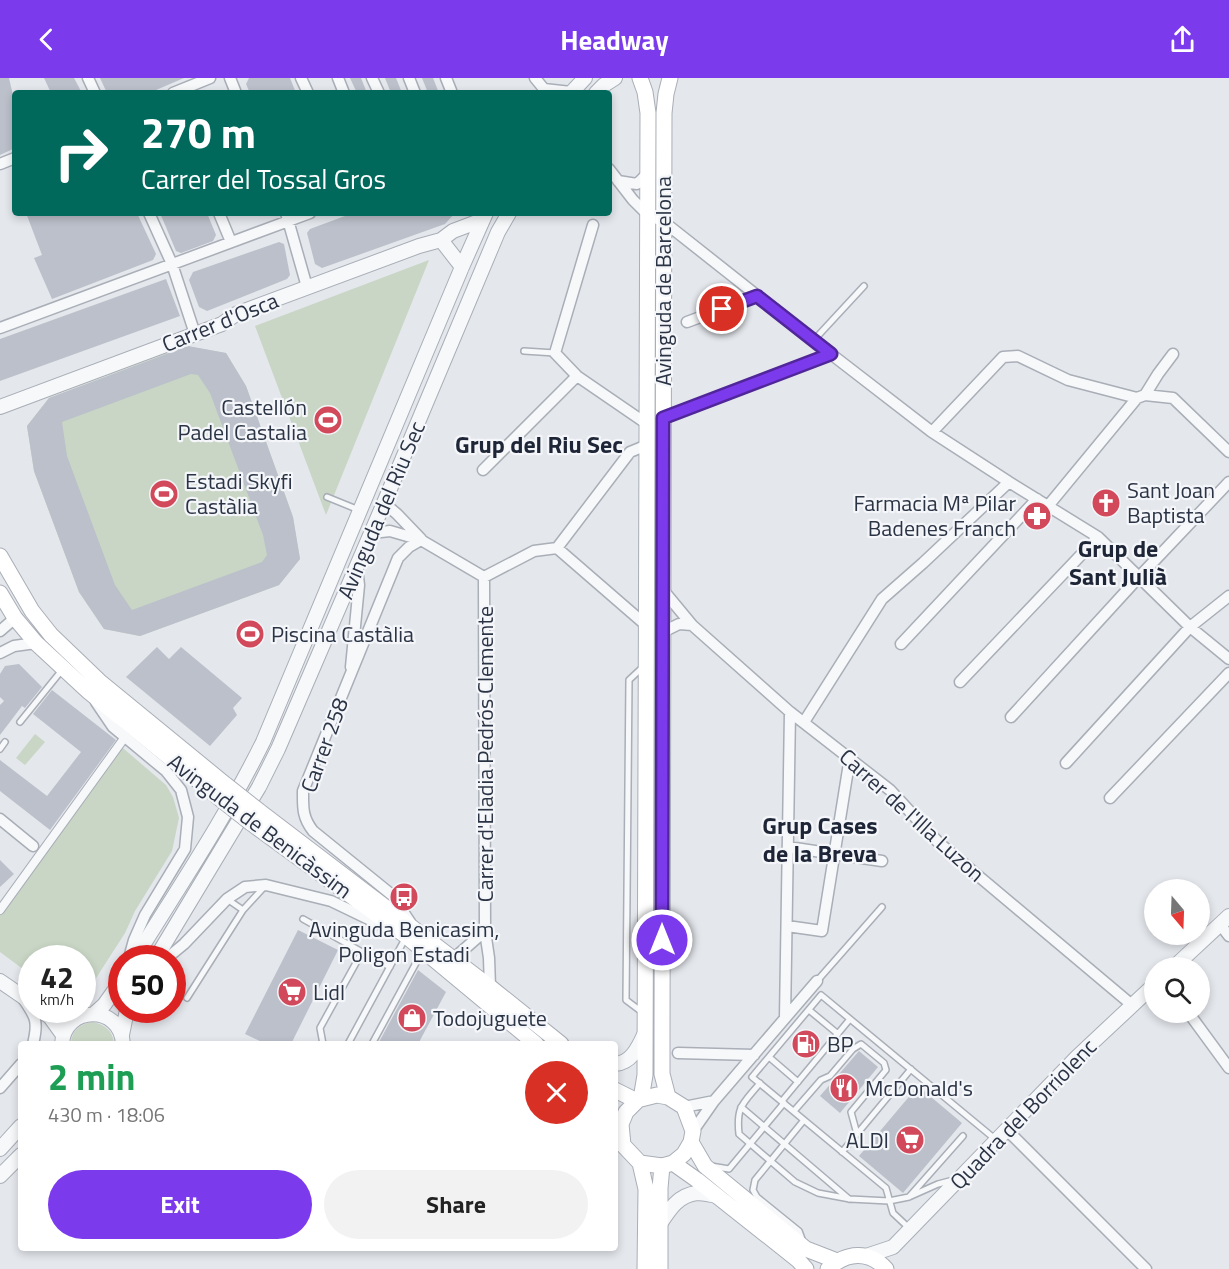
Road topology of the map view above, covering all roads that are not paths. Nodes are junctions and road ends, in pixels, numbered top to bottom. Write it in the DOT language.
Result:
graph roads {
  1 [pos="210,78"];
  2 [pos="535,78"];
  3 [pos="585,78"];
  4 [pos="615,78"];
  5 [pos="640,78"];
  6 [pos="670,78"];
  7 [pos="180,90"];
  8 [pos="551,90"];
  9 [pos="574,90"];
  10 [pos="599,90"];
  11 [pos="612,173"];
  12 [pos="643,178"];
  13 [pos="618,181"];
  14 [pos="633,200"];
  15 [pos="150,216"];
  16 [pos="220,216"];
  17 [pos="507,216"];
  18 [pos="648,216"];
  19 [pos="288,217"];
  20 [pos="484,217"];
  21 [pos="664,222"];
  22 [pos="593,225"];
  23 [pos="441,240"];
  24 [pos="231,242"];
  25 [pos="172,264"];
  26 [pos="462,267"];
  27 [pos="864,286"];
  28 [pos="307,287"];
  29 [pos="757,296"];
  30 [pos="687,322"];
  31 [pos="0,328"];
  32 [pos="195,334"];
  33 [pos="813,341"];
  34 [pos="524,351"];
  35 [pos="555,353"];
  36 [pos="831,354"];
  37 [pos="1173,354"];
  38 [pos="577,376"];
  39 [pos="1141,397"];
  40 [pos="0,407"];
  41 [pos="663,418"];
  42 [pos="647,424"];
  43 [pos="932,432"];
  44 [pos="647,445"];
  45 [pos="1229,452"];
  46 [pos="483,470"];
  47 [pos="1009,482"];
  48 [pos="1229,482"];
  49 [pos="327,497"];
  50 [pos="1037,499"];
  51 [pos="384,503"];
  52 [pos="1048,506"];
  53 [pos="360,511"];
  54 [pos="372,533"];
  55 [pos="1098,537"];
  56 [pos="421,540"];
  57 [pos="557,548"];
  58 [pos="0,556"];
  59 [pos="357,568"];
  60 [pos="484,577"];
  61 [pos="1138,577"];
  62 [pos="663,590"];
  63 [pos="0,593"];
  64 [pos="1229,596"];
  65 [pos="15,618"];
  66 [pos="692,625"];
  67 [pos="646,626"];
  68 [pos="1191,627"];
  69 [pos="0,631"];
  70 [pos="663,633"];
  71 [pos="36,643"];
  72 [pos="901,644"];
  73 [pos="0,653"];
  74 [pos="1229,659"];
  75 [pos="64,668"];
  76 [pos="1229,673"];
  77 [pos="349,679"];
  78 [pos="960,682"];
  79 [pos="89,692"];
  80 [pos="790,712"];
  81 [pos="1011,717"];
  82 [pos="20,722"];
  83 [pos="804,722"];
  84 [pos="125,737"];
  85 [pos="5,742"];
  86 [pos="0,749"];
  87 [pos="850,758"];
  88 [pos="1066,763"];
  89 [pos="222,791"];
  90 [pos="1110,798"];
  91 [pos="303,812"];
  92 [pos="0,819"];
  93 [pos="788,847"];
  94 [pos="38,849"];
  95 [pos="835,854"];
  96 [pos="882,861"];
  97 [pos="266,885"];
  98 [pos="227,899"];
  99 [pos="882,907"];
  100 [pos="0,910"];
  101 [pos="243,910"];
  102 [pos="303,919"];
  103 [pos="1225,920"];
  104 [pos="787,926"];
  105 [pos="485,931"];
  106 [pos="410,933"];
  107 [pos="1229,936"];
  108 [pos="133,945"];
  109 [pos="143,945"];
  110 [pos="164,945"];
  111 [pos="183,945"];
  112 [pos="423,950"];
  113 [pos="362,952"];
  114 [pos="1185,957"];
  115 [pos="453,959"];
  116 [pos="390,967"];
  117 [pos="0,981"];
  118 [pos="817,981"];
  119 [pos="490,987"];
  120 [pos="18,994"];
  121 [pos="1144,994"];
  122 [pos="187,998"];
  123 [pos="108,999"];
  124 [pos="1132,1005"];
  125 [pos="809,1010"];
  126 [pos="96,1012"];
  127 [pos="96,1013"];
  128 [pos="785,1018"];
  129 [pos="850,1019"];
  130 [pos="36,1023"];
  131 [pos="51,1023"];
  132 [pos="70,1023"];
  133 [pos="125,1023"];
  134 [pos="1196,1023"];
  135 [pos="645,1033"];
  136 [pos="838,1034"];
  137 [pos="122,1039"];
  138 [pos="34,1041"];
  139 [pos="61,1041"];
  140 [pos="322,1041"];
  141 [pos="350,1041"];
  142 [pos="374,1041"];
  143 [pos="532,1041"];
  144 [pos="557,1041"];
  145 [pos="678,1053"];
  146 [pos="752,1057"];
  147 [pos="769,1057"];
  148 [pos="618,1064"];
  149 [pos="18,1067"];
  150 [pos="760,1067"];
  151 [pos="1229,1068"];
  152 [pos="911,1069"];
  153 [pos="798,1082"];
  154 [pos="760,1083"];
  155 [pos="0,1088"];
  156 [pos="618,1091"];
  157 [pos="668,1097"];
  158 [pos="639,1100"];
  159 [pos="714,1101"];
  160 [pos="783,1102"];
  161 [pos="684,1107"];
  162 [pos="741,1107"];
  163 [pos="794,1111"];
  164 [pos="618,1120"];
  165 [pos="804,1120"];
  166 [pos="764,1127"];
  167 [pos="18,1129"];
  168 [pos="1007,1130"];
  169 [pos="857,1134"];
  170 [pos="963,1136"];
  171 [pos="692,1137"];
  172 [pos="996,1141"];
  173 [pos="749,1144"];
  174 [pos="784,1144"];
  175 [pos="0,1149"];
  176 [pos="842,1152"];
  177 [pos="18,1158"];
  178 [pos="770,1161"];
  179 [pos="640,1163"];
  180 [pos="668,1164"];
  181 [pos="705,1166"];
  182 [pos="0,1176"];
  183 [pos="960,1178"];
  184 [pos="717,1196"];
  185 [pos="909,1197"];
  186 [pos="850,1199"];
  187 [pos="889,1201"];
  188 [pos="660,1224"];
  189 [pos="910,1229"];
  190 [pos="893,1247"];
  191 [pos="806,1249"];
  192 [pos="866,1256"];
  193 [pos="833,1265"];
  194 [pos="645,1269"];
  195 [pos="660,1269"];
  196 [pos="806,1269"];
  197 [pos="888,1269"];
  198 [pos="1146,1269"];
  1 -- 7 [label="street"];
  2 -- 8 [label="street"];
  3 -- 9 [label="street"];
  4 -- 10 [label="street"];
  5 -- 12 [label="main road, Avinguda de Barcelona"];
  6 -- 21 [label="main road, Avinguda de Barcelona"];
  11 -- 13 [label="street"];
  12 -- 13 [label="street, Avinguda de Barcelona"];
  12 -- 14 [label="street, Avinguda de Barcelona"];
  12 -- 18 [label="main road, Avinguda de Barcelona"];
  13 -- 14 [label="street"];
  14 -- 18 [label="street"];
  15 -- 25 [label="street"];
  16 -- 24 [label="street"];
  17 -- 51 [label="street, Avinguda del Riu Sec"];
  18 -- 21 [label="street"];
  18 -- 42 [label="main road, Avinguda de Barcelona"];
  19 -- 24 [label="street"];
  19 -- 28 [label="street"];
  20 -- 23 [label="street, Carrer d'Osca"];
  20 -- 26 [label="street, Avinguda del Riu Sec"];
  21 -- 29 [label="street"];
  21 -- 41 [label="main road, Avinguda de Barcelona"];
  22 -- 35 [label="street"];
  23 -- 26 [label="street"];
  23 -- 28 [label="street, Carrer d'Osca"];
  24 -- 25 [label="street"];
  25 -- 31 [label="street"];
  25 -- 32 [label="street"];
  26 -- 53 [label="street, Avinguda del Riu Sec"];
  27 -- 33 [label="lane"];
  28 -- 32 [label="street, Carrer d'Osca"];
  29 -- 30 [label="street"];
  29 -- 33 [label="street"];
  32 -- 40 [label="street, Carrer d'Osca"];
  33 -- 36 [label="street"];
  34 -- 35 [label="lane"];
  35 -- 38 [label="street"];
  36 -- 41 [label="street"];
  36 -- 43 [label="street"];
  37 -- 39 [label="street"];
  38 -- 42 [label="street"];
  38 -- 46 [label="street"];
  39 -- 43 [label="street"];
  39 -- 45 [label="street"];
  39 -- 52 [label="street"];
  41 -- 62 [label="main road, Avinguda de Barcelona"];
  42 -- 44 [label="main road, Avinguda de Barcelona"];
  43 -- 47 [label="street"];
  44 -- 57 [label="street"];
  44 -- 67 [label="main road, Avinguda de Barcelona"];
  47 -- 50 [label="street"];
  47 -- 83 [label="street"];
  48 -- 61 [label="street"];
  49 -- 53 [label="lane"];
  50 -- 52 [label="street"];
  50 -- 72 [label="street"];
  51 -- 54 [label="street, Avinguda del Riu Sec"];
  51 -- 56 [label="street, Carrer d'Eladia Pedrós Clemente"];
  52 -- 55 [label="street"];
  53 -- 109 [label="street, Avinguda del Riu Sec"];
  54 -- 56 [label="street, Carrer d'Eladia Pedrós Clemente"];
  54 -- 59 [label="street, Avinguda del Riu Sec"];
  55 -- 61 [label="street"];
  55 -- 78 [label="street"];
  56 -- 60 [label="street, Carrer d'Eladia Pedrós Clemente"];
  56 -- 77 [label="street, Carrer 258"];
  57 -- 60 [label="street, Carrer d'Eladia Pedrós Clemente"];
  57 -- 67 [label="street"];
  58 -- 89 [label="main road, Avinguda de Benicàssim"];
  59 -- 77 [label="street, Carrer 258"];
  59 -- 110 [label="street, Avinguda del Riu Sec"];
  60 -- 105 [label="street, Carrer d'Eladia Pedrós Clemente"];
  61 -- 68 [label="street"];
  61 -- 81 [label="street"];
  62 -- 66 [label="street, Carrer de l'Illa Luzon"];
  62 -- 70 [label="main road, Avinguda de Barcelona"];
  63 -- 65 [label="main road, Avinguda de Benicàssim"];
  64 -- 68 [label="street"];
  65 -- 69 [label="street"];
  65 -- 71 [label="main road, Avinguda de Benicàssim"];
  66 -- 70 [label="street"];
  66 -- 80 [label="street, Carrer de l'Illa Luzon"];
  67 -- 135 [label="main road, Avinguda de Barcelona"];
  68 -- 74 [label="street"];
  68 -- 88 [label="street"];
  70 -- 157 [label="main road, Avinguda de Barcelona"];
  71 -- 73 [label="street"];
  71 -- 75 [label="main road, Avinguda de Benicàssim"];
  75 -- 79 [label="main road, Avinguda de Benicàssim"];
  75 -- 82 [label="lane"];
  76 -- 90 [label="street"];
  77 -- 91 [label="street, Carrer 258"];
  79 -- 84 [label="street"];
  79 -- 89 [label="main road, Avinguda de Benicàssim"];
  80 -- 83 [label="street, Carrer de l'Illa Luzon"];
  80 -- 93 [label="street"];
  83 -- 87 [label="street, Carrer de l'Illa Luzon"];
  84 -- 94 [label="street"];
  84 -- 108 [label="street"];
  85 -- 86 [label="lane"];
  87 -- 95 [label="street"];
  87 -- 124 [label="street, Carrer de l'Illa Luzon"];
  89 -- 106 [label="main road, Avinguda de Benicàssim, bridge"];
  91 -- 106 [label="street, Avinguda de Benicàssim"];
  92 -- 94 [label="street"];
  93 -- 95 [label="street"];
  93 -- 104 [label="street"];
  94 -- 100 [label="street"];
  95 -- 96 [label="street"];
  95 -- 104 [label="street"];
  97 -- 98 [label="street"];
  97 -- 101 [label="lane"];
  97 -- 106 [label="street"];
  98 -- 101 [label="lane"];
  98 -- 111 [label="street"];
  99 -- 118 [label="lane"];
  101 -- 122 [label="lane"];
  102 -- 113 [label="lane"];
  103 -- 107 [label="street"];
  103 -- 114 [label="street"];
  104 -- 128 [label="street"];
  105 -- 115 [label="street, Carrer d'Eladia Pedrós Clemente"];
  105 -- 119 [label="street, Carrer d'Eladia Pedrós Clemente"];
  106 -- 112 [label="main road, Avinguda de Benicàssim"];
  106 -- 115 [label="main road, Avinguda de Benicàssim"];
  106 -- 116 [label="lane"];
  112 -- 142 [label="lane"];
  112 -- 143 [label="main road, Avinguda de Benicàssim"];
  113 -- 116 [label="lane"];
  113 -- 140 [label="lane"];
  115 -- 119 [label="main road, Avinguda de Benicàssim"];
  116 -- 141 [label="lane"];
  117 -- 120 [label="street"];
  118 -- 128 [label="street"];
  119 -- 144 [label="main road, Avinguda de Benicàssim"];
  121 -- 124 [label="street, Quadra del Borriolenc"];
  123 -- 126 [label="street"];
  124 -- 168 [label="street, Quadra del Borriolenc"];
  125 -- 129 [label="lane"];
  125 -- 136 [label="lane"];
  125 -- 147 [label="lane"];
  127 -- 137 [label="street"];
  128 -- 146 [label="street"];
  129 -- 136 [label="lane"];
  129 -- 152 [label="lane"];
  130 -- 138 [label="street"];
  131 -- 139 [label="street"];
  132 -- 139 [label="street"];
  133 -- 137 [label="street"];
  134 -- 151 [label="street"];
  135 -- 148 [label="street"];
  135 -- 158 [label="main road, Avinguda de Barcelona"];
  136 -- 153 [label="lane"];
  145 -- 146 [label="street"];
  146 -- 150 [label="lane"];
  146 -- 159 [label="street"];
  147 -- 150 [label="lane"];
  147 -- 153 [label="lane"];
  149 -- 155 [label="street"];
  150 -- 154 [label="lane"];
  152 -- 169 [label="lane"];
  152 -- 172 [label="lane"];
  153 -- 160 [label="lane"];
  154 -- 160 [label="lane"];
  154 -- 162 [label="lane"];
  156 -- 158 [label="main road"];
  157 -- 158 [label="main road"];
  157 -- 161 [label="main road"];
  158 -- 164 [label="main road"];
  159 -- 161 [label="street"];
  159 -- 171 [label="street"];
  160 -- 163 [label="lane"];
  160 -- 166 [label="lane"];
  161 -- 171 [label="main road"];
  162 -- 166 [label="lane"];
  162 -- 173 [label="lane"];
  163 -- 165 [label="lane"];
  163 -- 169 [label="lane"];
  164 -- 179 [label="main road"];
  165 -- 174 [label="lane"];
  165 -- 176 [label="lane"];
  166 -- 173 [label="lane"];
  166 -- 174 [label="lane"];
  167 -- 175 [label="street"];
  168 -- 172 [label="street, Quadra del Borriolenc"];
  168 -- 198 [label="street"];
  169 -- 176 [label="lane"];
  170 -- 185 [label="lane"];
  171 -- 180 [label="main road"];
  171 -- 181 [label="main road"];
  172 -- 183 [label="street, Quadra del Borriolenc"];
  173 -- 178 [label="lane"];
  173 -- 181 [label="lane"];
  174 -- 178 [label="lane"];
  174 -- 186 [label="lane"];
  176 -- 187 [label="lane"];
  177 -- 182 [label="street"];
  178 -- 186 [label="lane"];
  178 -- 191 [label="lane"];
  179 -- 180 [label="main road"];
  179 -- 194 [label="main road"];
  180 -- 184 [label="main road"];
  180 -- 188 [label="main road"];
  181 -- 191 [label="main road"];
  183 -- 185 [label="lane"];
  183 -- 189 [label="street, Quadra del Borriolenc"];
  184 -- 188 [label="street"];
  184 -- 196 [label="main road"];
  185 -- 187 [label="lane"];
  186 -- 187 [label="lane"];
  187 -- 189 [label="lane"];
  188 -- 195 [label="main road"];
  189 -- 190 [label="street, Quadra del Borriolenc"];
  190 -- 192 [label="street, Quadra del Borriolenc"];
  190 -- 197 [label="street"];
  191 -- 193 [label="main road"];
  192 -- 193 [label="main road"];
  192 -- 197 [label="main road"];
}
